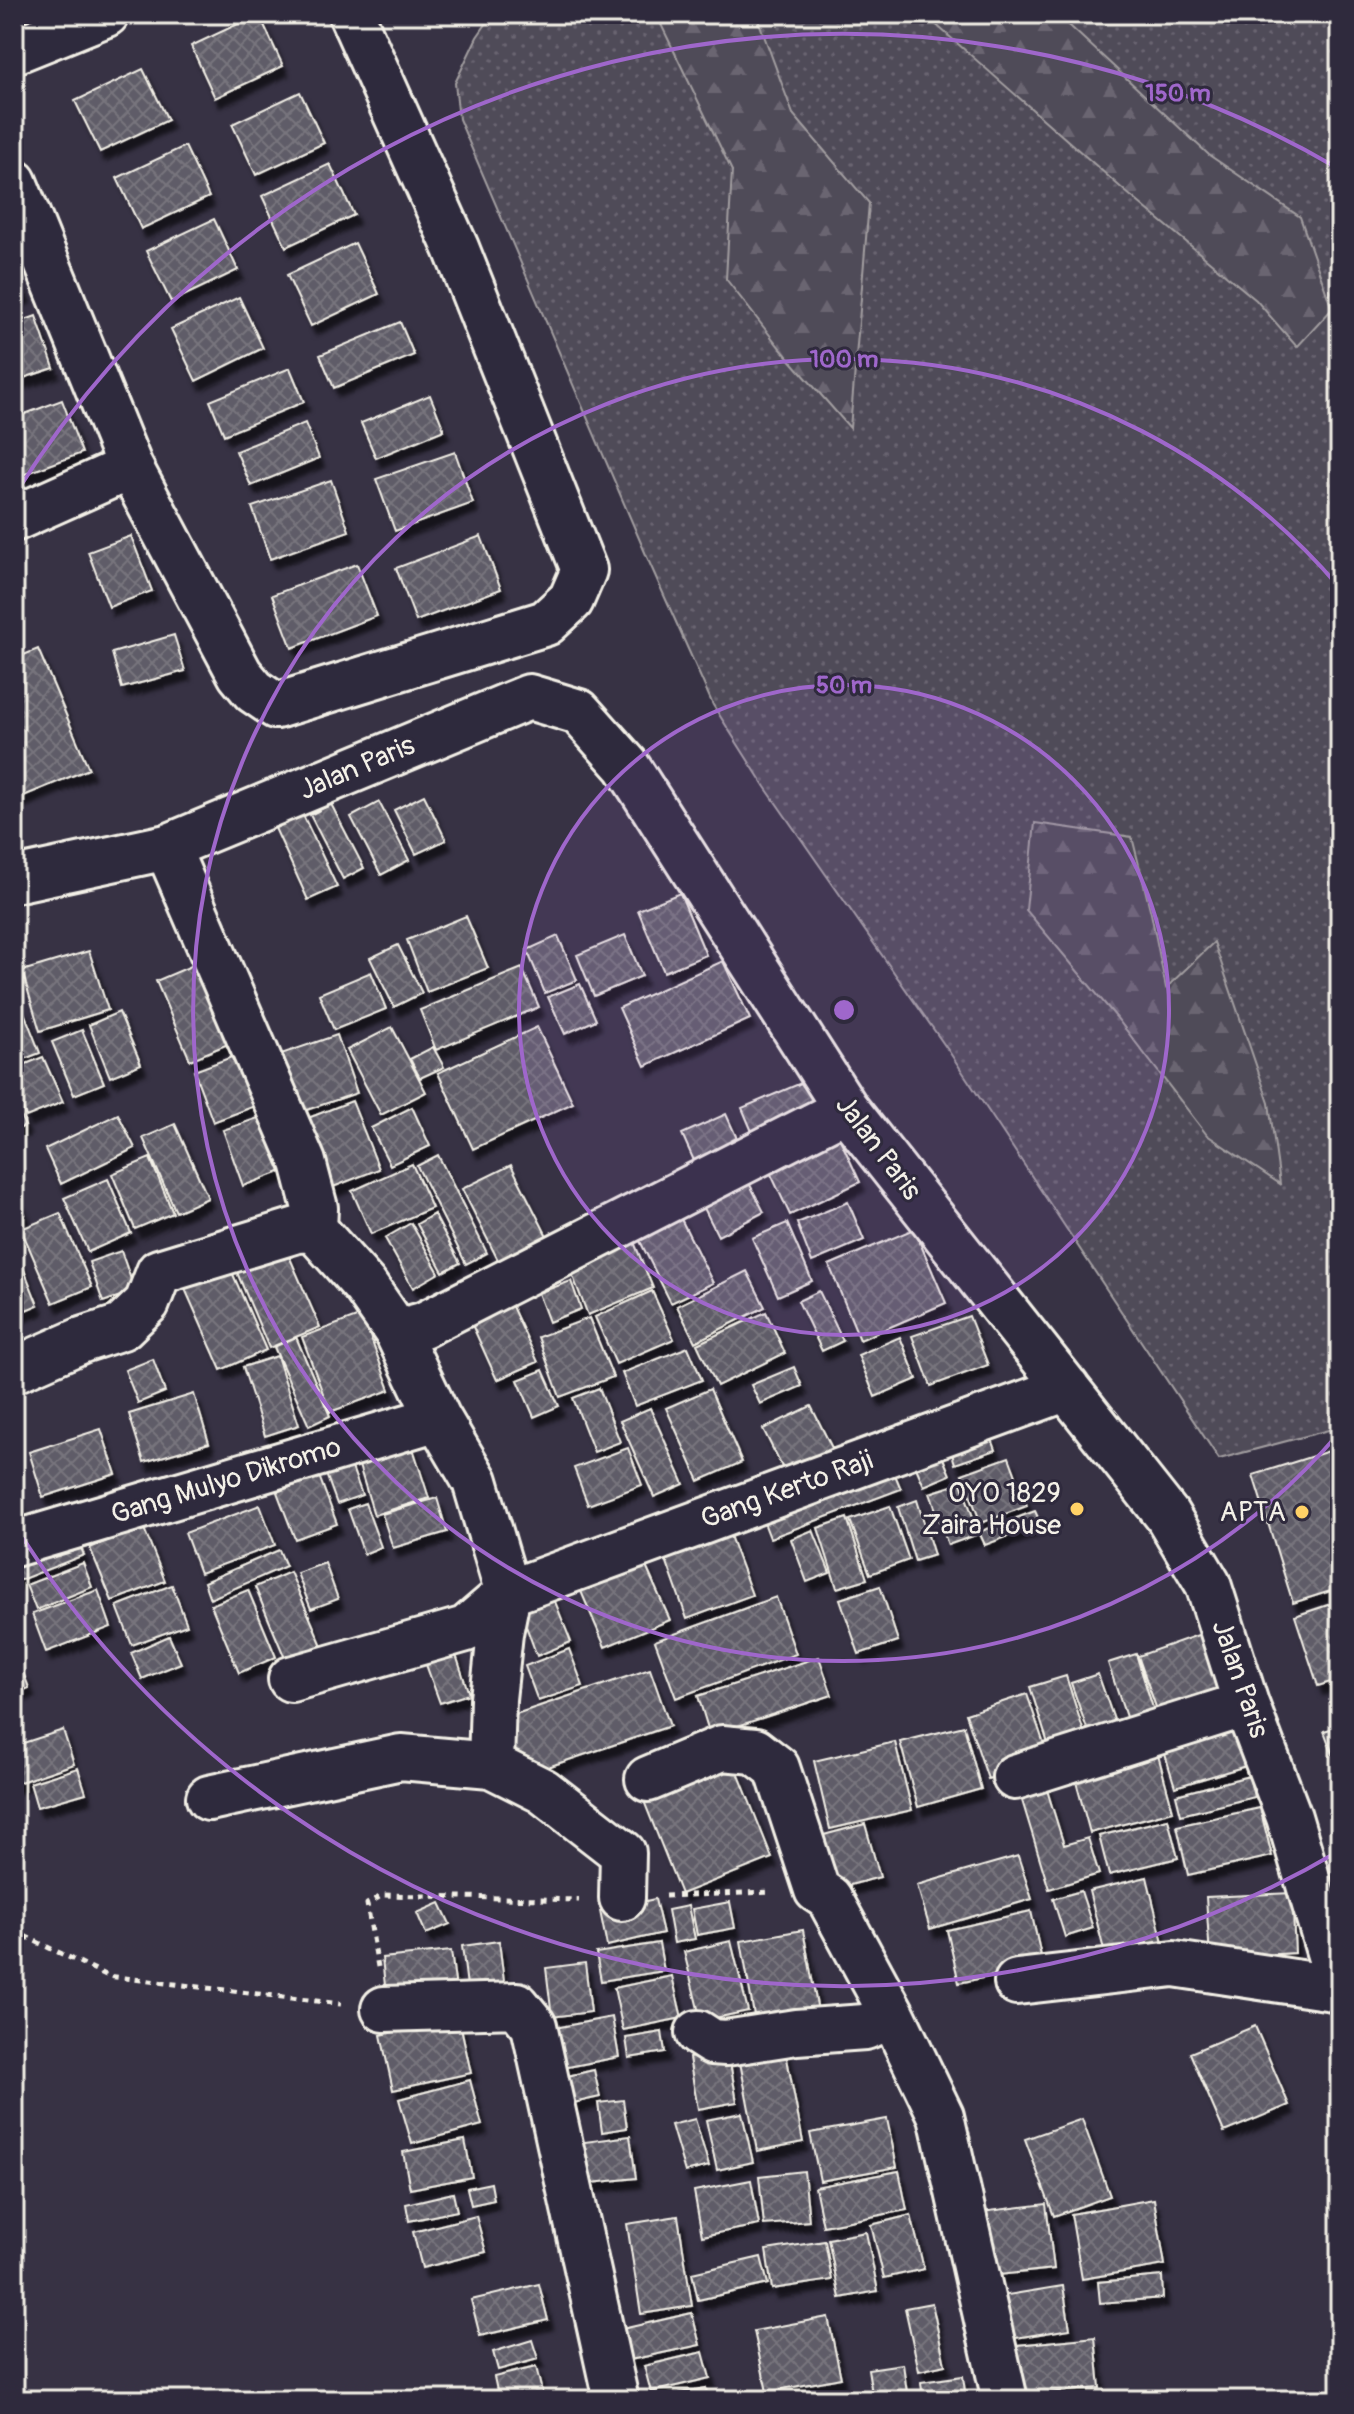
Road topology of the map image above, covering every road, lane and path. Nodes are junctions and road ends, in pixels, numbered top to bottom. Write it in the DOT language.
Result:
graph roads {
  1 [pos="106,14"];
  2 [pos="351,14"];
  3 [pos="14,51"];
  4 [pos="14,182"];
  5 [pos="130,467"];
  6 [pos="14,519"];
  7 [pos="167,847"];
  8 [pos="14,880"];
  9 [pos="846,1109"];
  10 [pos="314,1229"];
  11 [pos="397,1332"];
  12 [pos="14,1370"];
  13 [pos="1067,1388"];
  14 [pos="438,1418"];
  15 [pos="14,1544"];
  16 [pos="508,1593"];
  17 [pos="291,1679"];
  18 [pos="1246,1704"];
  19 [pos="491,1765"];
  20 [pos="1015,1777"];
  21 [pos="648,1779"];
  22 [pos="209,1798"];
  23 [pos="817,1890"];
  24 [pos="622,1898"];
  25 [pos="14,1931"];
  26 [pos="1017,1982"];
  27 [pos="1340,1989"];
  28 [pos="384,2009"];
  29 [pos="893,2016"];
  30 [pos="698,2033"];
  31 [pos="616,2400"];
  32 [pos="1005,2400"];
  1 -- 3 [label="street"];
  2 -- 5 [label="street"];
  4 -- 5 [label="street"];
  5 -- 6 [label="street"];
  7 -- 8 [label="street, Jalan Paris"];
  7 -- 9 [label="street, Jalan Paris"];
  7 -- 10 [label="street"];
  9 -- 11 [label="street"];
  9 -- 13 [label="street, Jalan Paris"];
  10 -- 11 [label="street"];
  10 -- 12 [label="street"];
  11 -- 14 [label="street"];
  13 -- 16 [label="street, Gang Kerto Raji"];
  13 -- 18 [label="street, Jalan Paris"];
  14 -- 15 [label="street, Gang Mulyo Dikromo"];
  14 -- 16 [label="street"];
  16 -- 17 [label="street"];
  16 -- 19 [label="street"];
  18 -- 20 [label="street"];
  18 -- 27 [label="street, Jalan Paris"];
  19 -- 22 [label="street"];
  19 -- 24 [label="street"];
  21 -- 23 [label="street"];
  23 -- 24 [label="path"];
  23 -- 29 [label="street"];
  24 -- 28 [label="path"];
  25 -- 28 [label="path"];
  26 -- 27 [label="street"];
  28 -- 31 [label="street"];
  29 -- 30 [label="street"];
  29 -- 32 [label="street"];
}
